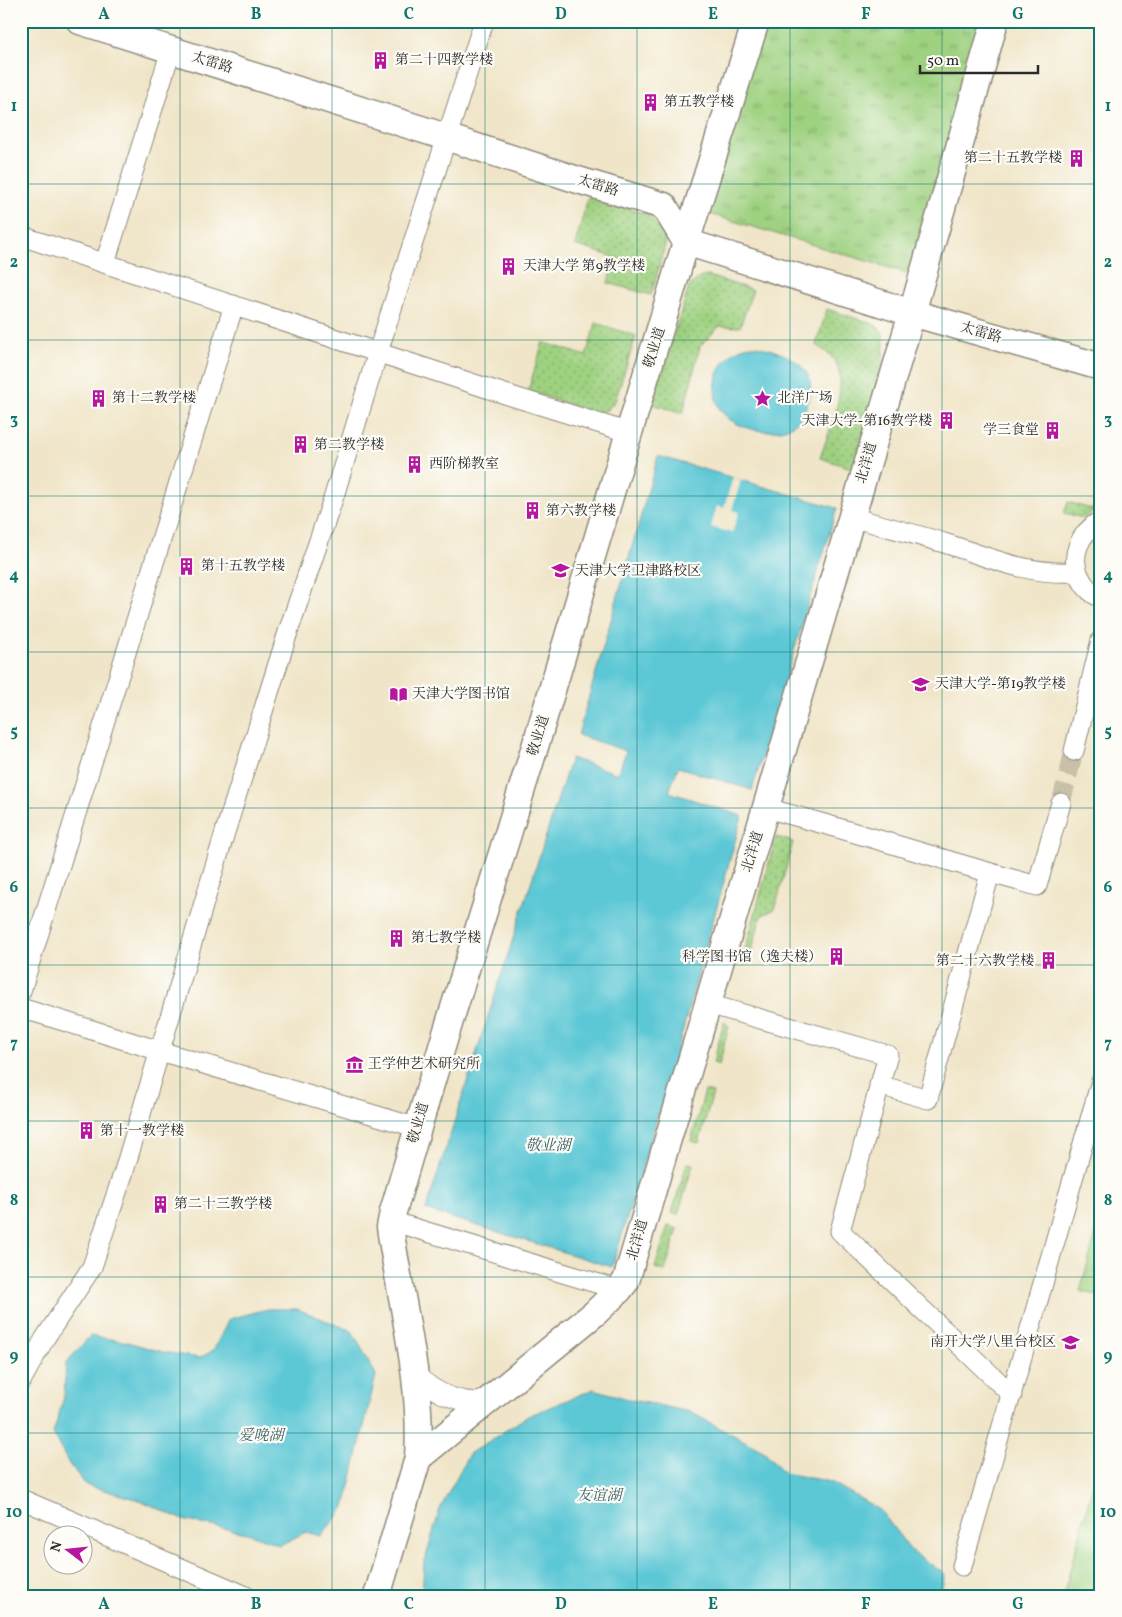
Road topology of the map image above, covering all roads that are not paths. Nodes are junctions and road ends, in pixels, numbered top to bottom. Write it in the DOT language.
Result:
graph roads {
  1 [pos="80,21"];
  2 [pos="484,21"];
  3 [pos="756,21"];
  4 [pos="995,21"];
  5 [pos="171,50"];
  6 [pos="446,137"];
  7 [pos="21,236"];
  8 [pos="686,242"];
  9 [pos="105,263"];
  10 [pos="234,305"];
  11 [pos="912,313"];
  12 [pos="378,352"];
  13 [pos="1101,367"];
  14 [pos="630,433"];
  15 [pos="851,517"];
  16 [pos="1101,520"];
  17 [pos="1077,572"];
  18 [pos="1101,598"];
  19 [pos="1101,640"];
  20 [pos="1074,751"];
  21 [pos="1061,803"];
  22 [pos="766,808"];
  23 [pos="990,873"];
  24 [pos="21,991"];
  25 [pos="708,1004"];
  26 [pos="21,1008"];
  27 [pos="160,1051"];
  28 [pos="1101,1080"];
  29 [pos="879,1085"];
  30 [pos="418,1128"];
  31 [pos="391,1221"];
  32 [pos="619,1290"];
  33 [pos="415,1374"];
  34 [pos="21,1381"];
  35 [pos="1012,1395"];
  36 [pos="486,1402"];
  37 [pos="418,1458"];
  38 [pos="21,1499"];
  39 [pos="962,1566"];
  40 [pos="246,1596"];
  41 [pos="377,1596"];
  1 -- 5 [label="street, 太雷路"];
  2 -- 6 [label="street"];
  3 -- 8 [label="street, 敬业道"];
  4 -- 11 [label="street, 北洋道"];
  5 -- 6 [label="street, 太雷路"];
  5 -- 9 [label="street"];
  6 -- 8 [label="street, 太雷路"];
  6 -- 12 [label="street"];
  7 -- 9 [label="street"];
  8 -- 11 [label="street, 太雷路"];
  8 -- 14 [label="street, 敬业道"];
  9 -- 10 [label="street"];
  10 -- 12 [label="street"];
  10 -- 24 [label="street"];
  11 -- 13 [label="street, 太雷路"];
  11 -- 15 [label="street, 北洋道"];
  12 -- 14 [label="street"];
  12 -- 27 [label="street"];
  14 -- 30 [label="street, 敬业道"];
  15 -- 17 [label="street"];
  15 -- 22 [label="street, 北洋道"];
  16 -- 17 [label="street"];
  17 -- 18 [label="street"];
  19 -- 20 [label="street"];
  21 -- 23 [label="street"];
  22 -- 23 [label="street"];
  22 -- 25 [label="street, 北洋道"];
  23 -- 29 [label="street"];
  25 -- 29 [label="street"];
  25 -- 32 [label="street, 北洋道"];
  26 -- 27 [label="street"];
  27 -- 30 [label="street"];
  27 -- 34 [label="street"];
  28 -- 35 [label="street"];
  29 -- 35 [label="street"];
  30 -- 31 [label="street, 敬业道"];
  31 -- 32 [label="street"];
  31 -- 33 [label="street, 敬业道"];
  32 -- 36 [label="street, 北洋道"];
  33 -- 36 [label="street"];
  33 -- 37 [label="street, 敬业道"];
  35 -- 39 [label="street"];
  36 -- 37 [label="street, 北洋道"];
  37 -- 41 [label="street"];
  38 -- 40 [label="street"];
}
